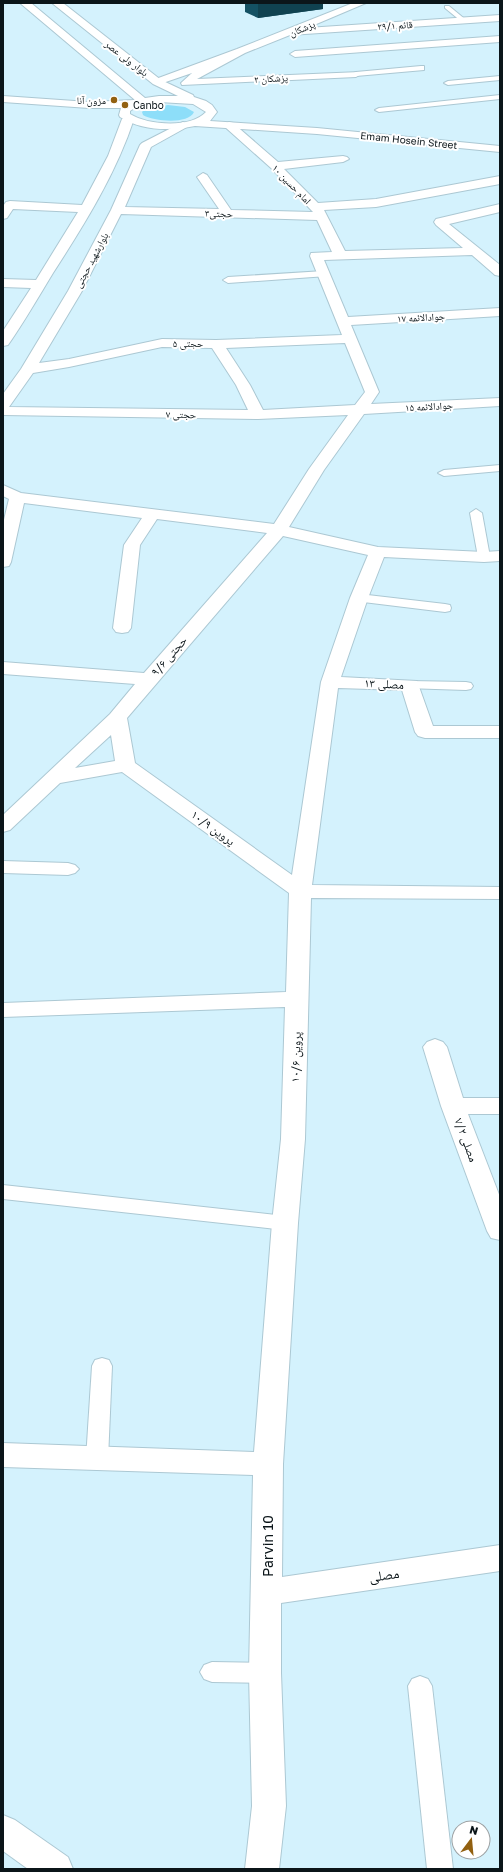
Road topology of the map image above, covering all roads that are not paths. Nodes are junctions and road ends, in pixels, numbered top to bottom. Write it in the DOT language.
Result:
graph roads {
  1 [pos="25,3"];
  2 [pos="57,3"];
  3 [pos="361,3"];
  4 [pos="447,7"];
  5 [pos="498,19"];
  6 [pos="464,21"];
  7 [pos="290,32"];
  8 [pos="500,40"];
  9 [pos="241,51"];
  10 [pos="338,51"];
  11 [pos="295,54"];
  12 [pos="421,68"];
  13 [pos="356,74"];
  14 [pos="500,78"];
  15 [pos="158,82"];
  16 [pos="186,82"];
  17 [pos="448,83"];
  18 [pos="127,87"];
  19 [pos="175,90"];
  20 [pos="500,97"];
  21 [pos="3,100"];
  22 [pos="138,103"];
  23 [pos="202,104"];
  24 [pos="379,110"];
  25 [pos="212,112"];
  26 [pos="126,117"];
  27 [pos="189,124"];
  28 [pos="229,125"];
  29 [pos="317,131"];
  30 [pos="500,149"];
  31 [pos="343,159"];
  32 [pos="275,166"];
  33 [pos="203,177"];
  34 [pos="500,180"];
  35 [pos="500,208"];
  36 [pos="86,209"];
  37 [pos="117,210"];
  38 [pos="319,212"];
  39 [pos="228,214"];
  40 [pos="3,215"];
  41 [pos="474,251"];
  42 [pos="340,255"];
  43 [pos="498,270"];
  44 [pos="324,274"];
  45 [pos="228,280"];
  46 [pos="3,283"];
  47 [pos="41,284"];
  48 [pos="500,312"];
  49 [pos="343,321"];
  50 [pos="350,339"];
  51 [pos="3,342"];
  52 [pos="216,344"];
  53 [pos="28,369"];
  54 [pos="500,402"];
  55 [pos="3,405"];
  56 [pos="358,409"];
  57 [pos="3,411"];
  58 [pos="258,415"];
  59 [pos="500,468"];
  60 [pos="444,473"];
  61 [pos="10,494"];
  62 [pos="476,513"];
  63 [pos="152,514"];
  64 [pos="279,530"];
  65 [pos="378,552"];
  66 [pos="492,556"];
  67 [pos="3,562"];
  68 [pos="359,598"];
  69 [pos="445,608"];
  70 [pos="122,628"];
  71 [pos="3,668"];
  72 [pos="149,679"];
  73 [pos="330,682"];
  74 [pos="410,685"];
  75 [pos="466,686"];
  76 [pos="117,718"];
  77 [pos="500,732"];
  78 [pos="126,765"];
  79 [pos="55,778"];
  80 [pos="3,826"];
  81 [pos="3,867"];
  82 [pos="68,869"];
  83 [pos="300,891"];
  84 [pos="500,893"];
  85 [pos="298,999"];
  86 [pos="3,1010"];
  87 [pos="435,1047"];
  88 [pos="453,1106"];
  89 [pos="500,1106"];
  90 [pos="3,1192"];
  91 [pos="285,1223"];
  92 [pos="500,1231"];
  93 [pos="102,1366"];
  94 [pos="3,1455"];
  95 [pos="97,1458"];
  96 [pos="268,1464"];
  97 [pos="500,1558"];
  98 [pos="268,1592"];
  99 [pos="212,1672"];
  100 [pos="265,1674"];
  101 [pos="420,1686"];
  102 [pos="3,1830"];
  103 [pos="56,1869"];
  104 [pos="262,1869"];
  105 [pos="440,1869"];
  1 -- 18 [label="street, بلوار ولی عصر"];
  2 -- 15 [label="street, بلوار ولی عصر"];
  3 -- 7 [label="street, پزشکان"];
  4 -- 6 [label="lane"];
  5 -- 6 [label="street, قائم ۲۹/۱"];
  6 -- 7 [label="street, قائم ۲۹/۱"];
  7 -- 9 [label="street, پزشکان"];
  8 -- 10 [label="street"];
  9 -- 15 [label="street, پزشکان"];
  9 -- 16 [label="street, پزشکان"];
  10 -- 11 [label="street"];
  10 -- 13 [label="street"];
  12 -- 13 [label="lane"];
  13 -- 16 [label="street, پزشکان ۲"];
  14 -- 17 [label="lane"];
  15 -- 18 [label="street, پزشکان"];
  15 -- 19 [label="street, بلوار ولی عصر"];
  16 -- 19 [label="street, پزشکان"];
  18 -- 22 [label="street, بلوار ولی عصر"];
  19 -- 23 [label="street, بلوار ولی عصر"];
  20 -- 24 [label="lane"];
  21 -- 22 [label="street"];
  21 -- 26 [label="street, Emam Hosein Street"];
  22 -- 23 [label="street"];
  22 -- 26 [label="street"];
  23 -- 25 [label="street, بلوار ولی عصر"];
  25 -- 27 [label="street, بلوارشهید حجتی"];
  25 -- 29 [label="street, Emam Hosein Street"];
  26 -- 27 [label="street, Emam Hosein Street"];
  26 -- 36 [label="street"];
  27 -- 28 [label="street, Emam Hosein Street"];
  27 -- 37 [label="street, بلوارشهید حجتی"];
  28 -- 29 [label="street, Emam Hosein Street"];
  28 -- 32 [label="street, ۱۰ امام حسین"];
  29 -- 30 [label="street, Emam Hosein Street"];
  31 -- 32 [label="street"];
  32 -- 38 [label="street, ۱۰ امام حسین"];
  33 -- 39 [label="street"];
  34 -- 38 [label="street, حجتی۳"];
  35 -- 41 [label="street"];
  36 -- 40 [label="street"];
  36 -- 47 [label="street"];
  37 -- 39 [label="street, حجتی۳"];
  37 -- 53 [label="street, بلوارشهید حجتی"];
  38 -- 39 [label="street, حجتی۳"];
  38 -- 42 [label="street, ۱۰ امام حسین"];
  41 -- 42 [label="street"];
  41 -- 43 [label="street"];
  42 -- 44 [label="street"];
  44 -- 45 [label="lane"];
  44 -- 49 [label="street"];
  46 -- 47 [label="street"];
  47 -- 51 [label="street"];
  48 -- 49 [label="street, جوادالائمه ۱۷"];
  49 -- 50 [label="street"];
  50 -- 52 [label="street, حجتی ۵"];
  50 -- 56 [label="street, حجتی ۹/۶"];
  52 -- 53 [label="street, حجتی ۵"];
  52 -- 58 [label="street"];
  53 -- 55 [label="street, بلوارشهید حجتی"];
  54 -- 56 [label="street, جوادالائمه ۱۵"];
  56 -- 58 [label="street, حجتی ۷"];
  56 -- 64 [label="street, حجتی ۹/۶"];
  57 -- 58 [label="street, حجتی ۷"];
  59 -- 60 [label="lane"];
  61 -- 63 [label="street"];
  61 -- 67 [label="street"];
  62 -- 66 [label="lane"];
  63 -- 64 [label="street"];
  63 -- 70 [label="street"];
  64 -- 65 [label="street"];
  64 -- 72 [label="street, حجتی ۹/۶"];
  65 -- 66 [label="street"];
  65 -- 68 [label="street, پروین ۱۰/۶"];
  68 -- 69 [label="lane"];
  68 -- 73 [label="street, پروین ۱۰/۶"];
  71 -- 72 [label="street"];
  72 -- 76 [label="street, حجتی ۹/۶"];
  73 -- 74 [label="street, مصلی ۱۳"];
  73 -- 83 [label="street, پروین ۱۰/۶"];
  74 -- 75 [label="lane"];
  74 -- 77 [label="street, مصلی ۱۳"];
  76 -- 78 [label="street"];
  76 -- 79 [label="street, حجتی ۹/۶"];
  78 -- 79 [label="street"];
  78 -- 83 [label="street, پروین ۱۰/۹"];
  79 -- 80 [label="street, حجتی ۹/۶"];
  81 -- 82 [label="street"];
  83 -- 84 [label="street"];
  83 -- 85 [label="street, پروین ۱۰/۶"];
  85 -- 86 [label="street"];
  85 -- 91 [label="street, پروین ۱۰/۶"];
  87 -- 88 [label="street, مصلی ۷/۲"];
  88 -- 89 [label="street"];
  88 -- 92 [label="street, مصلی ۷/۲"];
  90 -- 91 [label="lane"];
  91 -- 96 [label="street, Parvin 10"];
  93 -- 95 [label="lane"];
  94 -- 95 [label="street"];
  95 -- 96 [label="street"];
  96 -- 98 [label="street, Parvin 10"];
  97 -- 98 [label="street, مصلی"];
  98 -- 100 [label="street, Parvin 10"];
  99 -- 100 [label="lane"];
  100 -- 104 [label="street, Parvin 10"];
  101 -- 105 [label="lane"];
  102 -- 103 [label="street"];
}
